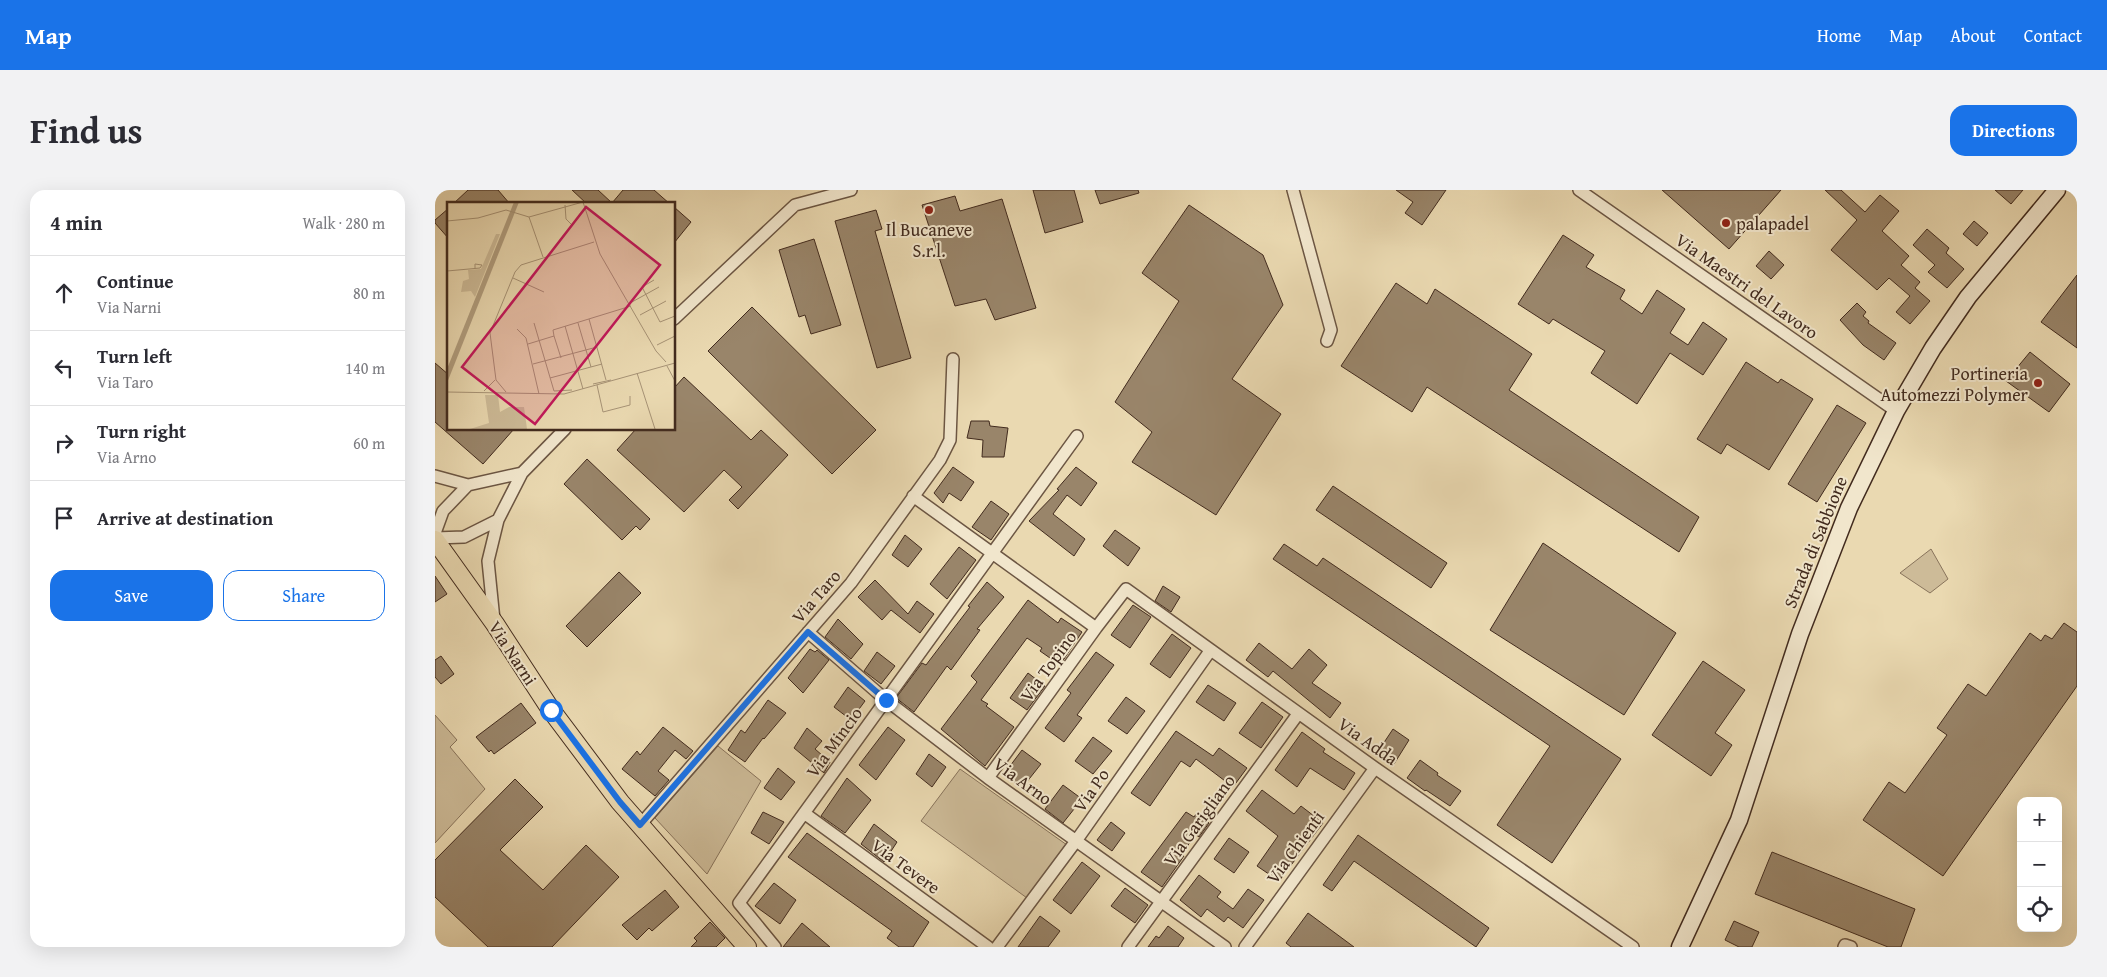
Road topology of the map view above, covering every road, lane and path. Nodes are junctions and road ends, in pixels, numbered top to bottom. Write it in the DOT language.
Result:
graph roads {
  1 [pos="851,190"];
  2 [pos="1293,190"];
  3 [pos="1579,190"];
  4 [pos="2057,190"];
  5 [pos="675,318"];
  6 [pos="1327,341"];
  7 [pos="953,359"];
  8 [pos="1896,411"];
  9 [pos="564,430"];
  10 [pos="1077,436"];
  11 [pos="522,473"];
  12 [pos="435,476"];
  13 [pos="468,485"];
  14 [pos="913,496"];
  15 [pos="498,520"];
  16 [pos="435,533"];
  17 [pos="435,539"];
  18 [pos="993,553"];
  19 [pos="495,624"];
  20 [pos="1096,628"];
  21 [pos="808,632"];
  22 [pos="1211,651"];
  23 [pos="886,700"];
  24 [pos="1298,714"];
  25 [pos="1375,768"];
  26 [pos="988,778"];
  27 [pos="804,813"];
  28 [pos="640,825"];
  29 [pos="1076,841"];
  30 [pos="1161,901"];
  31 [pos="747,947"];
  32 [pos="775,947"];
  33 [pos="989,947"];
  34 [pos="997,947"];
  35 [pos="1128,947"];
  36 [pos="1225,947"];
  37 [pos="1245,947"];
  38 [pos="1633,947"];
  39 [pos="1681,947"];
  40 [pos="1844,947"];
  41 [pos="1851,947"];
  1 -- 5 [label="street"];
  2 -- 6 [label="street"];
  3 -- 8 [label="street, Via Maestri del Lavoro"];
  4 -- 8 [label="main road, Strada di Sabbione"];
  7 -- 14 [label="street, Via Taro"];
  8 -- 39 [label="main road, Strada di Sabbione"];
  9 -- 11 [label="street"];
  10 -- 18 [label="street, Via Mincio"];
  11 -- 13 [label="street"];
  11 -- 15 [label="street"];
  12 -- 13 [label="street"];
  13 -- 16 [label="street"];
  14 -- 18 [label="street"];
  14 -- 21 [label="street, Via Taro"];
  15 -- 17 [label="street"];
  15 -- 19 [label="street"];
  17 -- 19 [label="main road, Via Narni"];
  18 -- 20 [label="street, Via Topino"];
  18 -- 23 [label="street, Via Mincio"];
  19 -- 28 [label="main road, Via Narni"];
  20 -- 22 [label="street, Via Adda"];
  20 -- 26 [label="street, Via Topino"];
  21 -- 23 [label="street, Via Arno"];
  21 -- 28 [label="street, Via Taro"];
  22 -- 24 [label="street, Via Adda"];
  22 -- 29 [label="street, Via Po"];
  23 -- 26 [label="street, Via Arno"];
  23 -- 27 [label="street, Via Mincio"];
  24 -- 25 [label="street, Via Adda"];
  24 -- 30 [label="street, Via Garigliano"];
  25 -- 37 [label="street, Via Chienti"];
  25 -- 38 [label="street, Via Adda"];
  26 -- 29 [label="street, Via Arno"];
  27 -- 32 [label="street, Via Mincio"];
  27 -- 33 [label="street, Via Tevere"];
  28 -- 31 [label="main road, Via Narni"];
  29 -- 30 [label="street, Via Arno"];
  29 -- 34 [label="street, Via Po"];
  30 -- 35 [label="street, Via Garigliano"];
  30 -- 36 [label="street, Via Arno"];
  40 -- 41 [label="street"];
}
